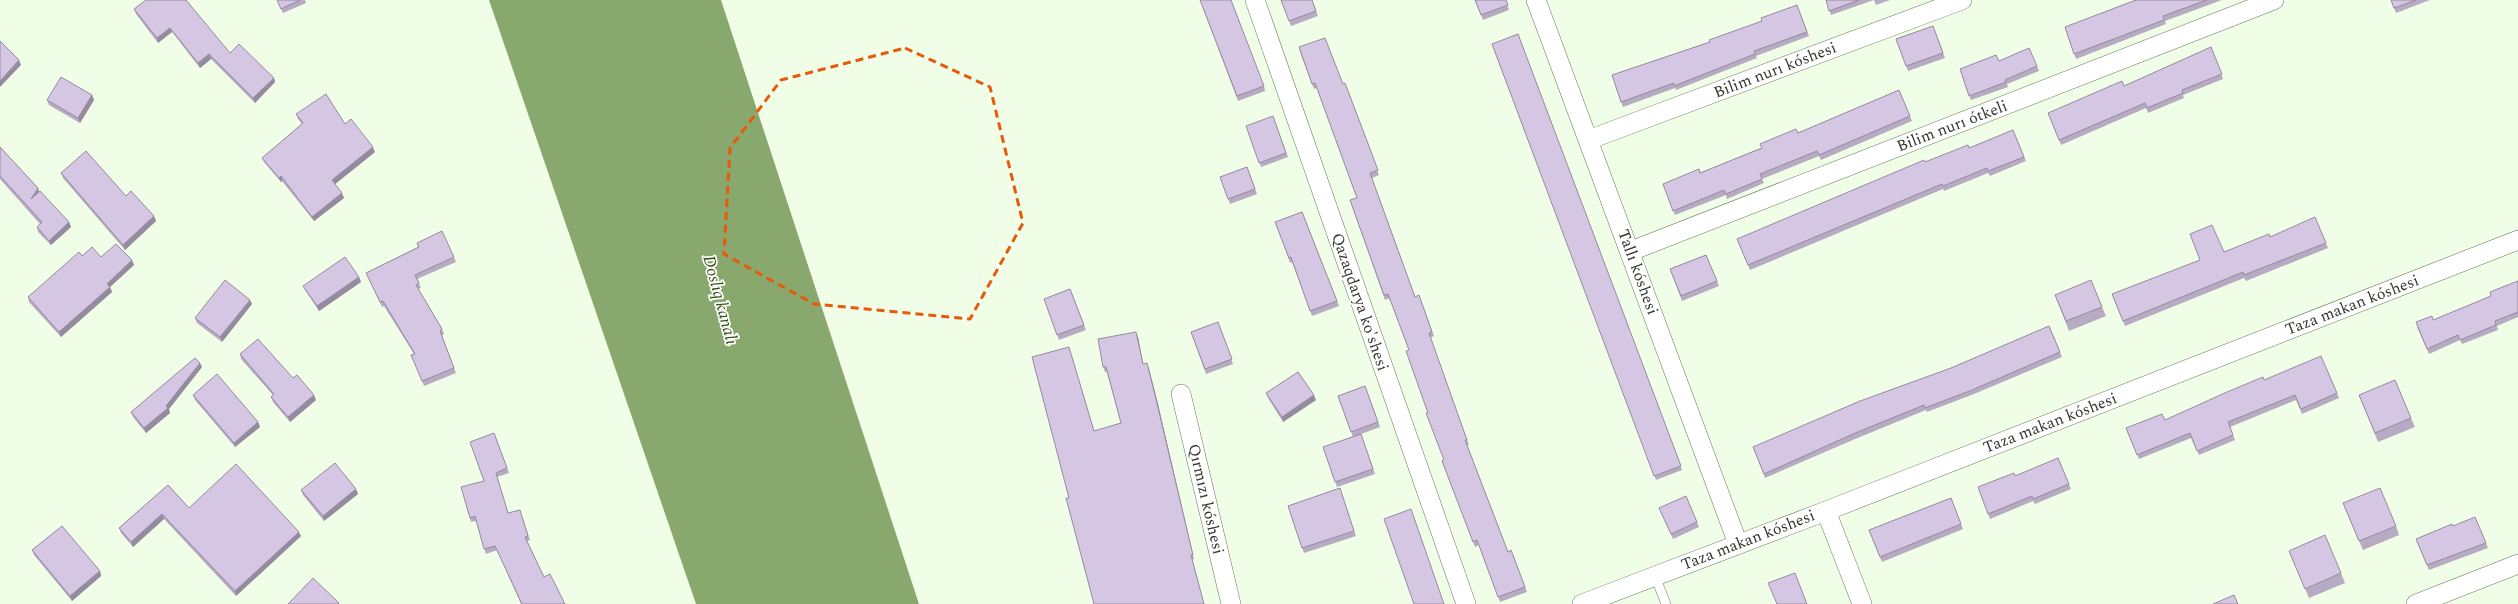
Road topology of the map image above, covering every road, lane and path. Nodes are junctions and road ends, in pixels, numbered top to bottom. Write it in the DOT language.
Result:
graph roads {
  1 [pos="1255,0"];
  2 [pos="1536,0"];
  3 [pos="1962,0"];
  4 [pos="2274,0"];
  5 [pos="1588,140"];
  6 [pos="2518,240"];
  7 [pos="1631,251"];
  8 [pos="1181,394"];
  9 [pos="1826,511"];
  10 [pos="1738,544"];
  11 [pos="2518,564"];
  12 [pos="1655,576"];
  13 [pos="1231,604"];
  14 [pos="1466,604"];
  15 [pos="1582,604"];
  16 [pos="1666,604"];
  17 [pos="1862,604"];
  18 [pos="2416,604"];
  1 -- 14 [label="street, Qazaqdarya ko'shesi"];
  2 -- 5 [label="street, Tallı kóshesi"];
  3 -- 5 [label="street, Bilim nurı kóshesi"];
  4 -- 7 [label="street, Bilim nurı ótkeli"];
  5 -- 7 [label="street, Tallı kóshesi"];
  6 -- 9 [label="street, Taza makan kóshesi"];
  7 -- 10 [label="street, Tallı kóshesi"];
  8 -- 13 [label="street, Qırmızı kóshesi"];
  9 -- 10 [label="street, Taza makan kóshesi"];
  9 -- 17 [label="street"];
  10 -- 12 [label="street, Taza makan kóshesi"];
  11 -- 18 [label="street"];
  12 -- 15 [label="street, Taza makan kóshesi"];
  12 -- 16 [label="lane"];
}
